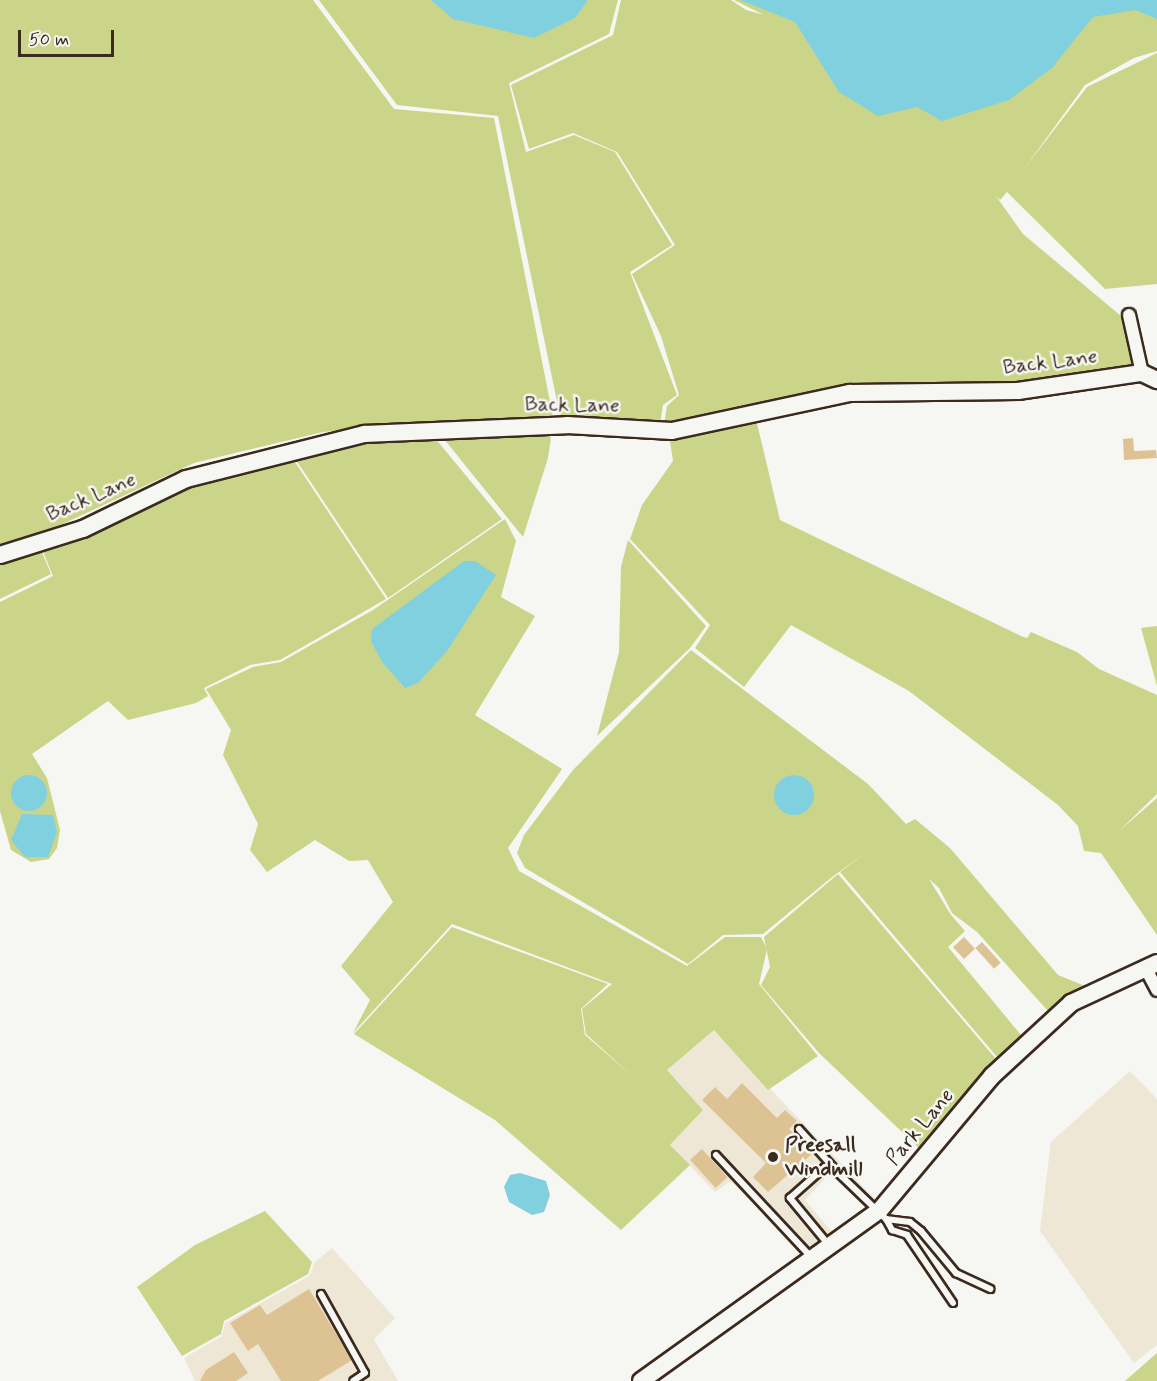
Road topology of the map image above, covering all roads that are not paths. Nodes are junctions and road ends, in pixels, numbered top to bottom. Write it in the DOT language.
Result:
graph roads {
  1 [pos="1129,315"];
  2 [pos="1149,377"];
  3 [pos="0,555"];
  4 [pos="1151,965"];
  5 [pos="1157,990"];
  6 [pos="799,1128"];
  7 [pos="716,1155"];
  8 [pos="833,1168"];
  9 [pos="882,1216"];
  10 [pos="830,1247"];
  11 [pos="814,1259"];
  12 [pos="991,1289"];
  13 [pos="321,1294"];
  14 [pos="953,1303"];
  15 [pos="353,1381"];
  16 [pos="640,1381"];
  1 -- 2 [label="street"];
  2 -- 3 [label="street, Back Lane"];
  4 -- 5 [label="street, Park Lane"];
  4 -- 9 [label="street, Park Lane"];
  6 -- 8 [label="lane"];
  7 -- 11 [label="lane"];
  8 -- 9 [label="lane"];
  8 -- 10 [label="lane"];
  9 -- 10 [label="street, Park Lane"];
  9 -- 12 [label="lane"];
  9 -- 14 [label="lane"];
  10 -- 11 [label="street, Park Lane"];
  11 -- 16 [label="street, Park Lane"];
  13 -- 15 [label="lane"];
}
